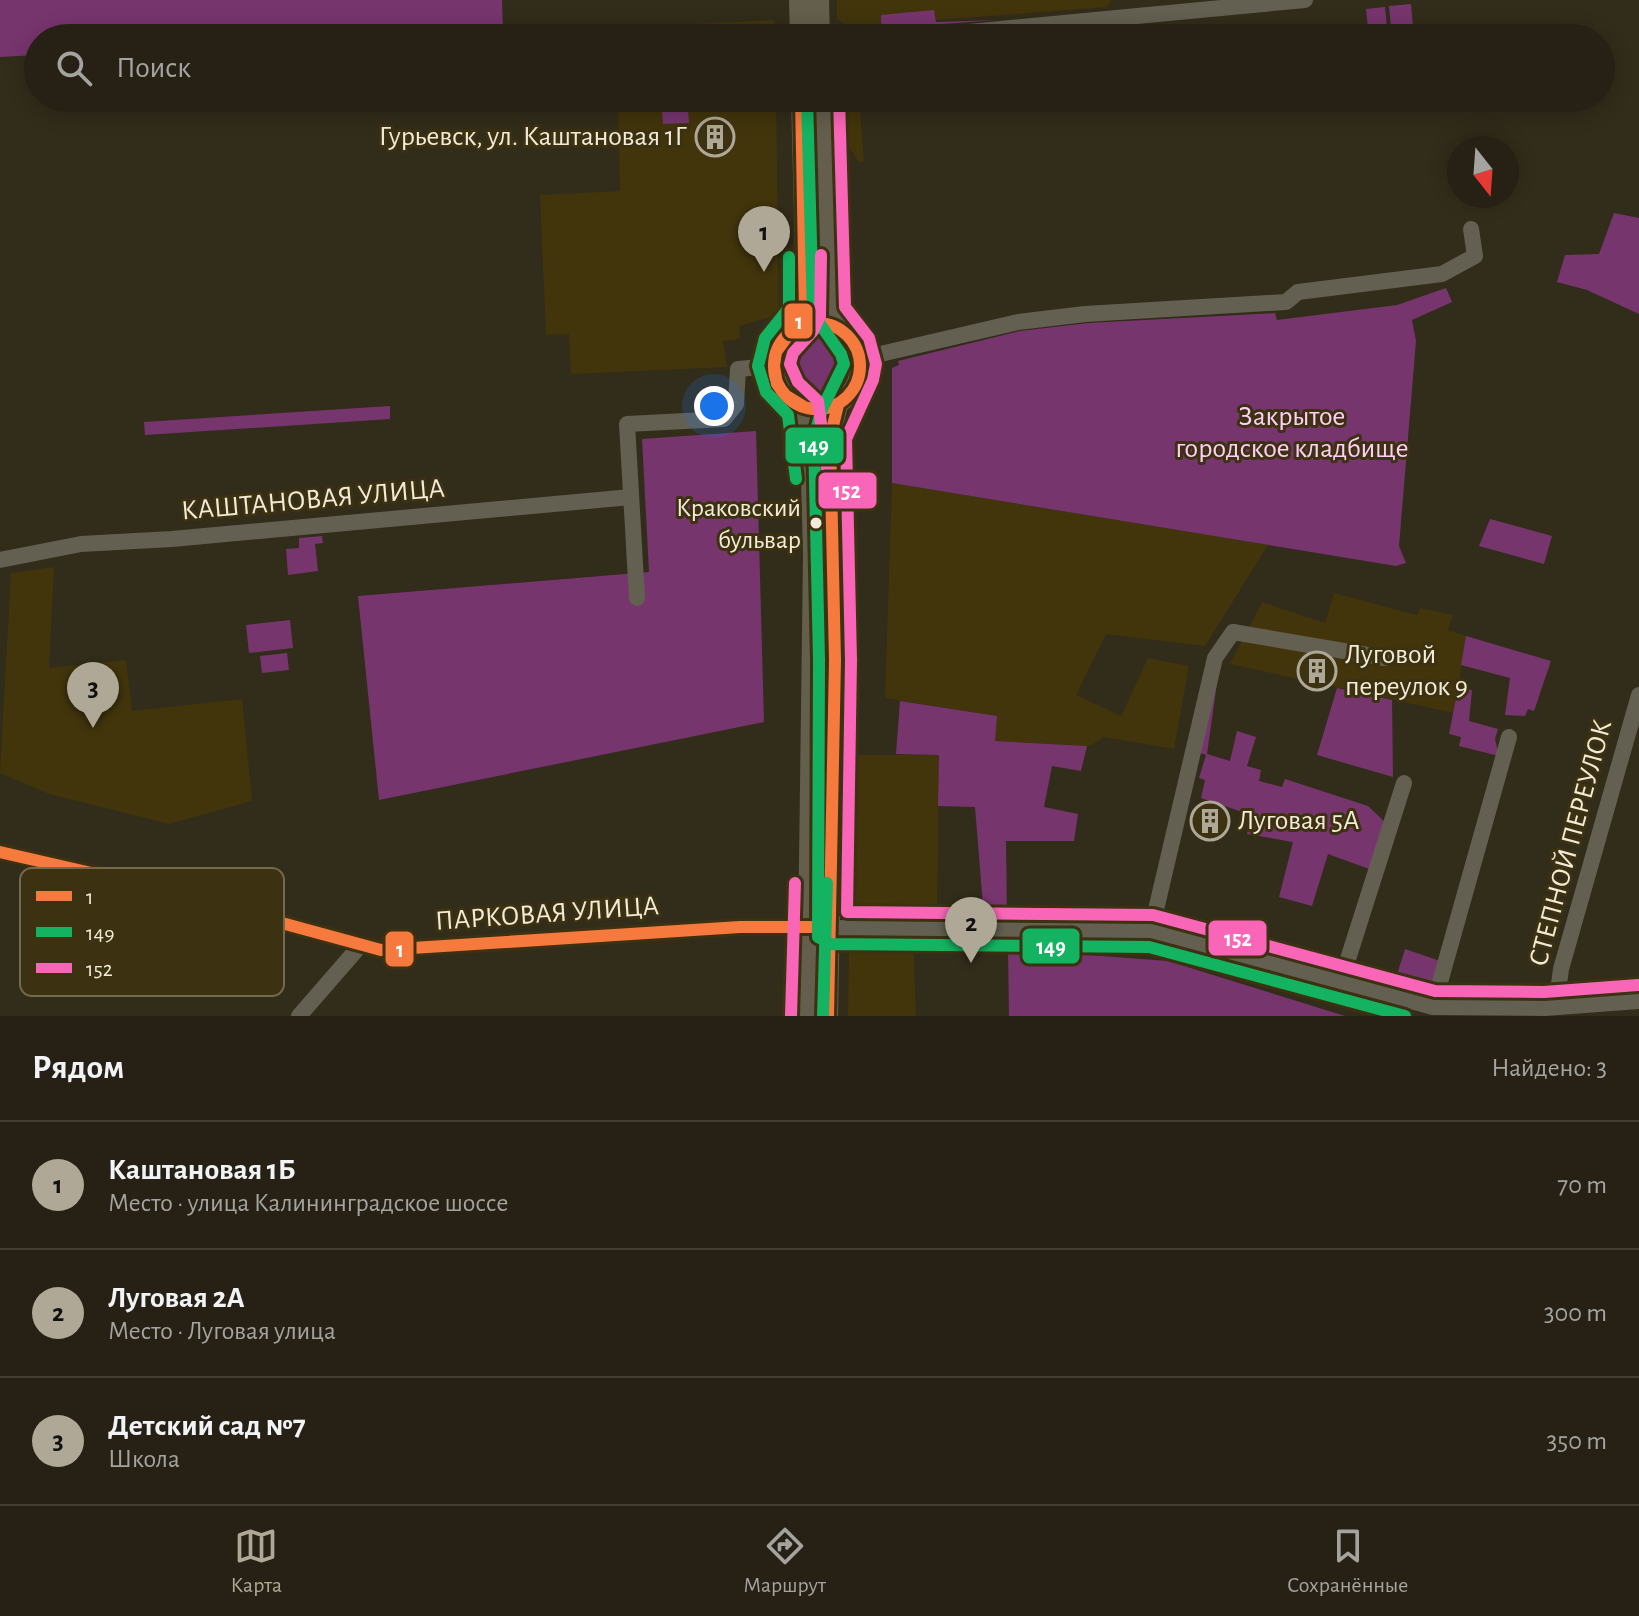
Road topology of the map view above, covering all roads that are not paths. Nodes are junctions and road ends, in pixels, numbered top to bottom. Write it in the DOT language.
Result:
graph roads {
  1 [pos="799,0"];
  2 [pos="819,0"];
  3 [pos="1305,0"];
  4 [pos="1140,8"];
  5 [pos="800,24"];
  6 [pos="820,24"];
  7 [pos="1015,24"];
  8 [pos="801,112"];
  9 [pos="823,112"];
  10 [pos="1471,229"];
  11 [pos="798,327"];
  12 [pos="836,327"];
  13 [pos="859,359"];
  14 [pos="774,366"];
  15 [pos="838,405"];
  16 [pos="803,406"];
  17 [pos="631,497"];
  18 [pos="0,560"];
  19 [pos="637,598"];
  20 [pos="1385,658"];
  21 [pos="1639,695"];
  22 [pos="1509,737"];
  23 [pos="1404,783"];
  24 [pos="5,853"];
  25 [pos="65,868"];
  26 [pos="284,923"];
  27 [pos="821,928"];
  28 [pos="1151,931"];
  29 [pos="359,947"];
  30 [pos="1341,981"];
  31 [pos="1639,1001"];
  32 [pos="1556,1006"];
  33 [pos="1433,1007"];
  34 [pos="299,1016"];
  35 [pos="807,1016"];
  36 [pos="828,1016"];
  1 -- 5 [label="main road"];
  2 -- 6 [label="main road"];
  3 -- 4 [label="street"];
  4 -- 7 [label="street"];
  8 -- 11 [label="main road"];
  9 -- 12 [label="main road"];
  10 -- 13 [label="street"];
  11 -- 12 [label="main road"];
  11 -- 14 [label="main road"];
  12 -- 13 [label="main road"];
  13 -- 15 [label="main road"];
  14 -- 16 [label="main road"];
  14 -- 17 [label="street"];
  15 -- 16 [label="main road"];
  15 -- 27 [label="main road"];
  16 -- 27 [label="main road"];
  17 -- 18 [label="street, КАШТАНОВАЯ УЛИЦА"];
  17 -- 19 [label="street"];
  20 -- 28 [label="street"];
  21 -- 32 [label="street, СТЕПНОЙ ПЕРЕУЛОК"];
  22 -- 33 [label="street"];
  23 -- 30 [label="street"];
  24 -- 25 [label="street, ПАРКОВАЯ УЛИЦА"];
  26 -- 29 [label="street, ПАРКОВАЯ УЛИЦА"];
  27 -- 28 [label="street, ПАРКОВАЯ УЛИЦА"];
  27 -- 29 [label="street, ПАРКОВАЯ УЛИЦА"];
  27 -- 35 [label="main road"];
  27 -- 36 [label="main road"];
  28 -- 30 [label="street, ПАРКОВАЯ УЛИЦА"];
  29 -- 34 [label="street"];
  30 -- 33 [label="street, ПАРКОВАЯ УЛИЦА"];
  31 -- 32 [label="street, ПАРКОВАЯ УЛИЦА"];
  32 -- 33 [label="street, ПАРКОВАЯ УЛИЦА"];
}
